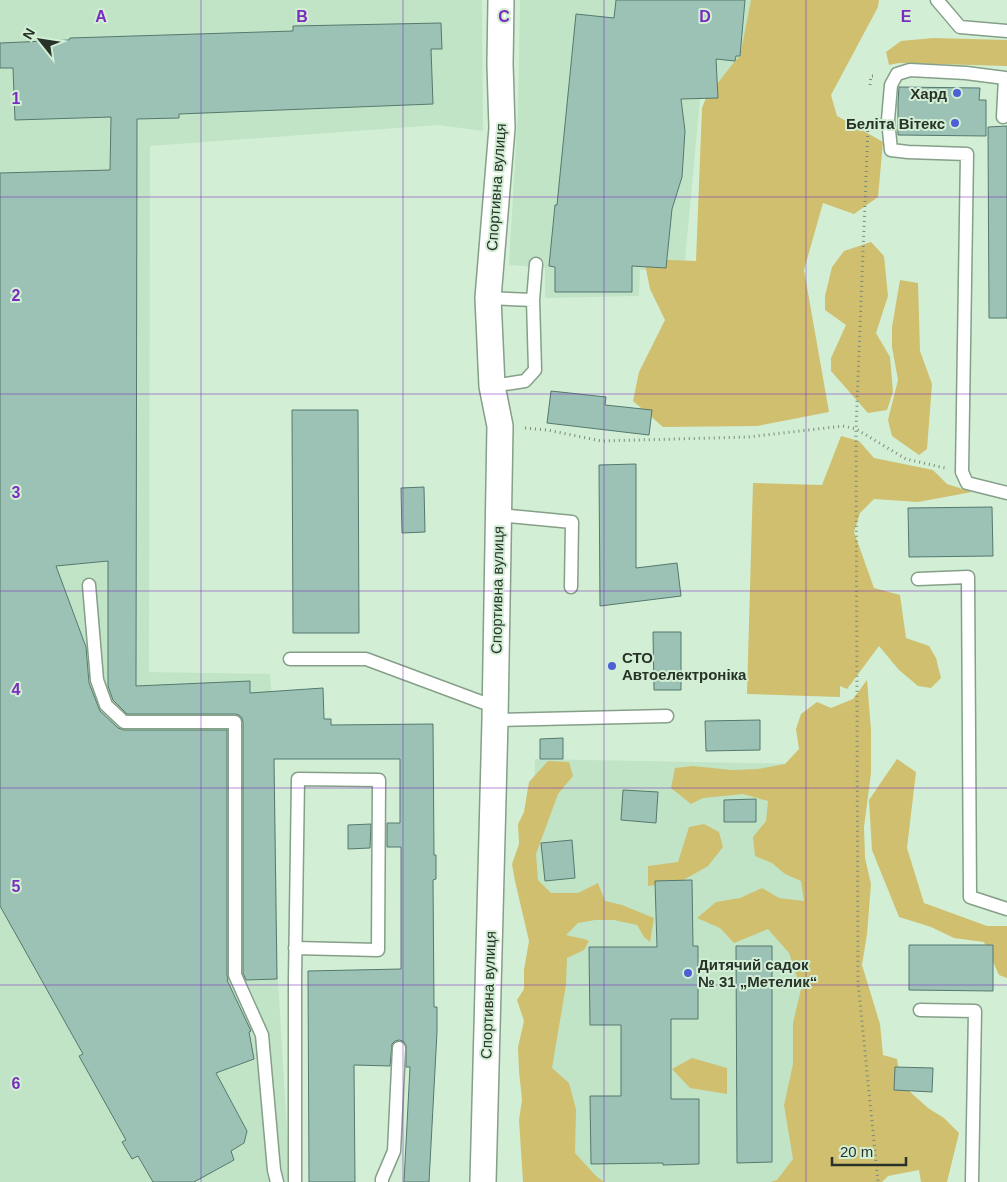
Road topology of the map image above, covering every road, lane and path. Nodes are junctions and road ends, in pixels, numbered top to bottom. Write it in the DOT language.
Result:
graph roads {
  1 [pos="501,0"];
  2 [pos="937,0"];
  3 [pos="1007,31"];
  4 [pos="897,74"];
  5 [pos="870,86"];
  6 [pos="1004,117"];
  7 [pos="868,123"];
  8 [pos="536,264"];
  9 [pos="488,298"];
  10 [pos="533,300"];
  11 [pos="492,386"];
  12 [pos="500,426"];
  13 [pos="856,429"];
  14 [pos="962,472"];
  15 [pos="1007,493"];
  16 [pos="499,514"];
  17 [pos="918,579"];
  18 [pos="88,585"];
  19 [pos="570,587"];
  20 [pos="290,659"];
  21 [pos="495,714"];
  22 [pos="667,716"];
  23 [pos="1007,909"];
  24 [pos="295,948"];
  25 [pos="920,1010"];
  26 [pos="399,1048"];
  27 [pos="277,1182"];
  28 [pos="295,1182"];
  29 [pos="382,1182"];
  30 [pos="482,1182"];
  31 [pos="878,1182"];
  32 [pos="972,1182"];
  1 -- 9 [label="street, Спортивна вулиця"];
  2 -- 3 [label="lane"];
  4 -- 5 [label="path"];
  4 -- 6 [label="lane"];
  4 -- 14 [label="lane"];
  7 -- 13 [label="path"];
  8 -- 10 [label="lane"];
  9 -- 10 [label="lane"];
  9 -- 11 [label="street, Спортивна вулиця"];
  10 -- 11 [label="lane"];
  11 -- 12 [label="street, Спортивна вулиця"];
  12 -- 13 [label="path"];
  12 -- 16 [label="street, Спортивна вулиця"];
  13 -- 14 [label="path"];
  13 -- 31 [label="path"];
  14 -- 15 [label="lane"];
  16 -- 19 [label="lane"];
  16 -- 21 [label="street, Спортивна вулиця"];
  17 -- 23 [label="lane"];
  18 -- 27 [label="lane"];
  20 -- 21 [label="lane"];
  21 -- 22 [label="lane"];
  21 -- 30 [label="street, Спортивна вулиця"];
  24 -- 24 [label="lane"];
  24 -- 28 [label="lane"];
  25 -- 32 [label="lane"];
  26 -- 29 [label="lane"];
}
